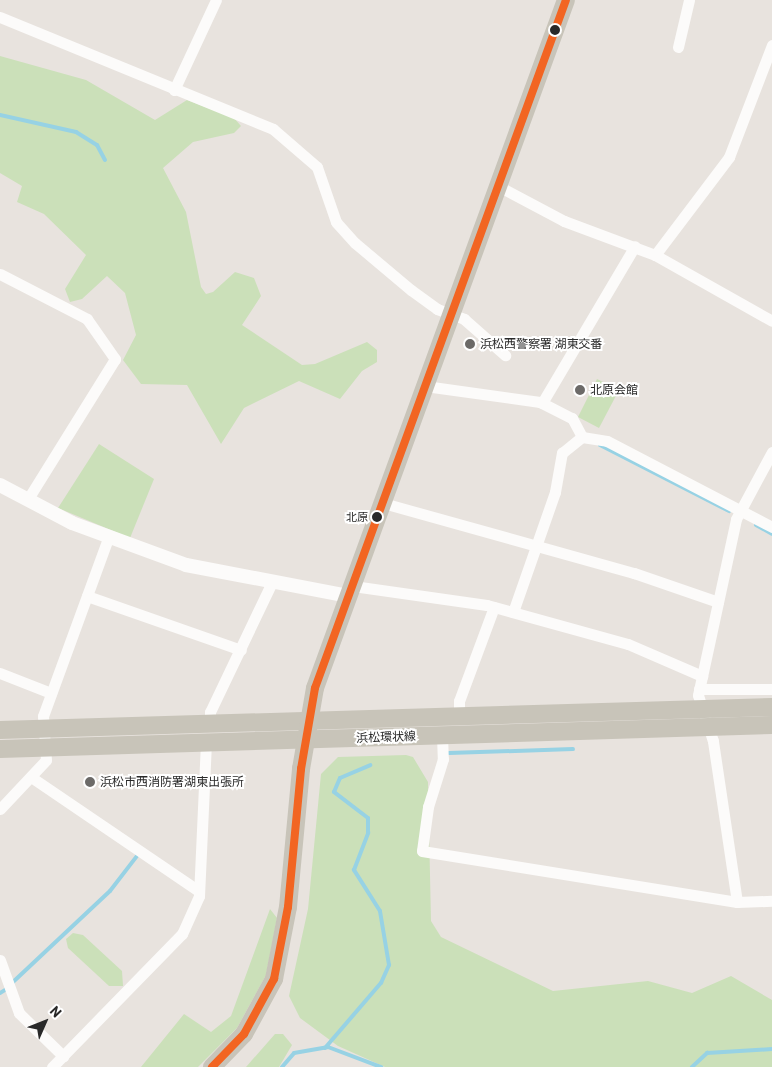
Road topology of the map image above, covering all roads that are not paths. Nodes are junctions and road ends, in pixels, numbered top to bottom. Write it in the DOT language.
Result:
graph roads {
  1 [pos="216,0"];
  2 [pos="566,0"];
  3 [pos="689,0"];
  4 [pos="0,16"];
  5 [pos="772,45"];
  6 [pos="678,47"];
  7 [pos="770,60"];
  8 [pos="174,90"];
  9 [pos="498,186"];
  10 [pos="635,246"];
  11 [pos="655,255"];
  12 [pos="0,274"];
  13 [pos="452,315"];
  14 [pos="772,321"];
  15 [pos="505,355"];
  16 [pos="425,386"];
  17 [pos="542,403"];
  18 [pos="582,437"];
  19 [pos="772,452"];
  20 [pos="0,485"];
  21 [pos="28,499"];
  22 [pos="383,504"];
  23 [pos="740,510"];
  24 [pos="772,527"];
  25 [pos="109,536"];
  26 [pos="537,546"];
  27 [pos="272,582"];
  28 [pos="351,591"];
  29 [pos="87,596"];
  30 [pos="718,602"];
  31 [pos="494,607"];
  32 [pos="513,612"];
  33 [pos="241,650"];
  34 [pos="0,673"];
  35 [pos="702,676"];
  36 [pos="699,689"];
  37 [pos="772,689"];
  38 [pos="51,693"];
  39 [pos="772,707"];
  40 [pos="702,709"];
  41 [pos="536,714"];
  42 [pos="459,715"];
  43 [pos="310,720"];
  44 [pos="210,723"];
  45 [pos="772,725"];
  46 [pos="709,727"];
  47 [pos="44,729"];
  48 [pos="0,730"];
  49 [pos="537,732"];
  50 [pos="442,735"];
  51 [pos="306,740"];
  52 [pos="206,744"];
  53 [pos="45,748"];
  54 [pos="0,749"];
  55 [pos="30,776"];
  56 [pos="0,809"];
  57 [pos="199,891"];
  58 [pos="772,901"];
  59 [pos="737,902"];
  60 [pos="0,960"];
  61 [pos="63,1056"];
  62 [pos="52,1067"];
  63 [pos="212,1067"];
  1 -- 8 [label="street"];
  2 -- 9 [label="main road"];
  3 -- 6 [label="street"];
  4 -- 8 [label="street"];
  5 -- 7 [label="street"];
  7 -- 11 [label="street"];
  8 -- 13 [label="street"];
  9 -- 10 [label="street"];
  9 -- 13 [label="main road"];
  10 -- 11 [label="street"];
  10 -- 17 [label="street"];
  11 -- 14 [label="street"];
  12 -- 21 [label="street"];
  13 -- 15 [label="street"];
  13 -- 16 [label="main road"];
  16 -- 17 [label="street"];
  16 -- 22 [label="main road"];
  17 -- 18 [label="street"];
  18 -- 23 [label="street"];
  18 -- 26 [label="street"];
  19 -- 23 [label="street"];
  20 -- 21 [label="street"];
  21 -- 25 [label="street"];
  22 -- 26 [label="street"];
  22 -- 28 [label="main road"];
  23 -- 24 [label="street"];
  23 -- 30 [label="street"];
  25 -- 27 [label="street"];
  25 -- 29 [label="street"];
  26 -- 30 [label="street"];
  26 -- 32 [label="street"];
  27 -- 28 [label="street"];
  27 -- 33 [label="street"];
  28 -- 31 [label="street"];
  28 -- 43 [label="main road"];
  29 -- 33 [label="street"];
  29 -- 38 [label="street"];
  30 -- 35 [label="street"];
  31 -- 32 [label="street"];
  31 -- 42 [label="street"];
  32 -- 35 [label="street"];
  33 -- 44 [label="street"];
  34 -- 38 [label="street"];
  35 -- 36 [label="street"];
  36 -- 37 [label="street"];
  36 -- 40 [label="street"];
  38 -- 47 [label="street"];
  39 -- 40 [label="main road, 浜松環状線"];
  40 -- 41 [label="main road, 浜松環状線"];
  40 -- 46 [label="street"];
  41 -- 42 [label="main road, 浜松環状線"];
  41 -- 49 [label="main road"];
  42 -- 43 [label="main road, 浜松環状線"];
  43 -- 44 [label="main road, 浜松環状線"];
  43 -- 51 [label="main road"];
  44 -- 47 [label="main road, 浜松環状線"];
  45 -- 46 [label="main road, 浜松環状線"];
  46 -- 49 [label="main road, 浜松環状線"];
  46 -- 59 [label="street"];
  47 -- 48 [label="main road, 浜松環状線"];
  47 -- 53 [label="street"];
  49 -- 50 [label="main road, 浜松環状線"];
  50 -- 51 [label="main road, 浜松環状線"];
  50 -- 59 [label="street"];
  51 -- 52 [label="main road, 浜松環状線"];
  51 -- 63 [label="main road"];
  52 -- 53 [label="main road, 浜松環状線"];
  52 -- 57 [label="street"];
  53 -- 54 [label="main road, 浜松環状線"];
  53 -- 55 [label="street"];
  55 -- 56 [label="street"];
  55 -- 57 [label="street"];
  57 -- 61 [label="street"];
  58 -- 59 [label="street"];
  60 -- 61 [label="street"];
  61 -- 62 [label="street"];
}
